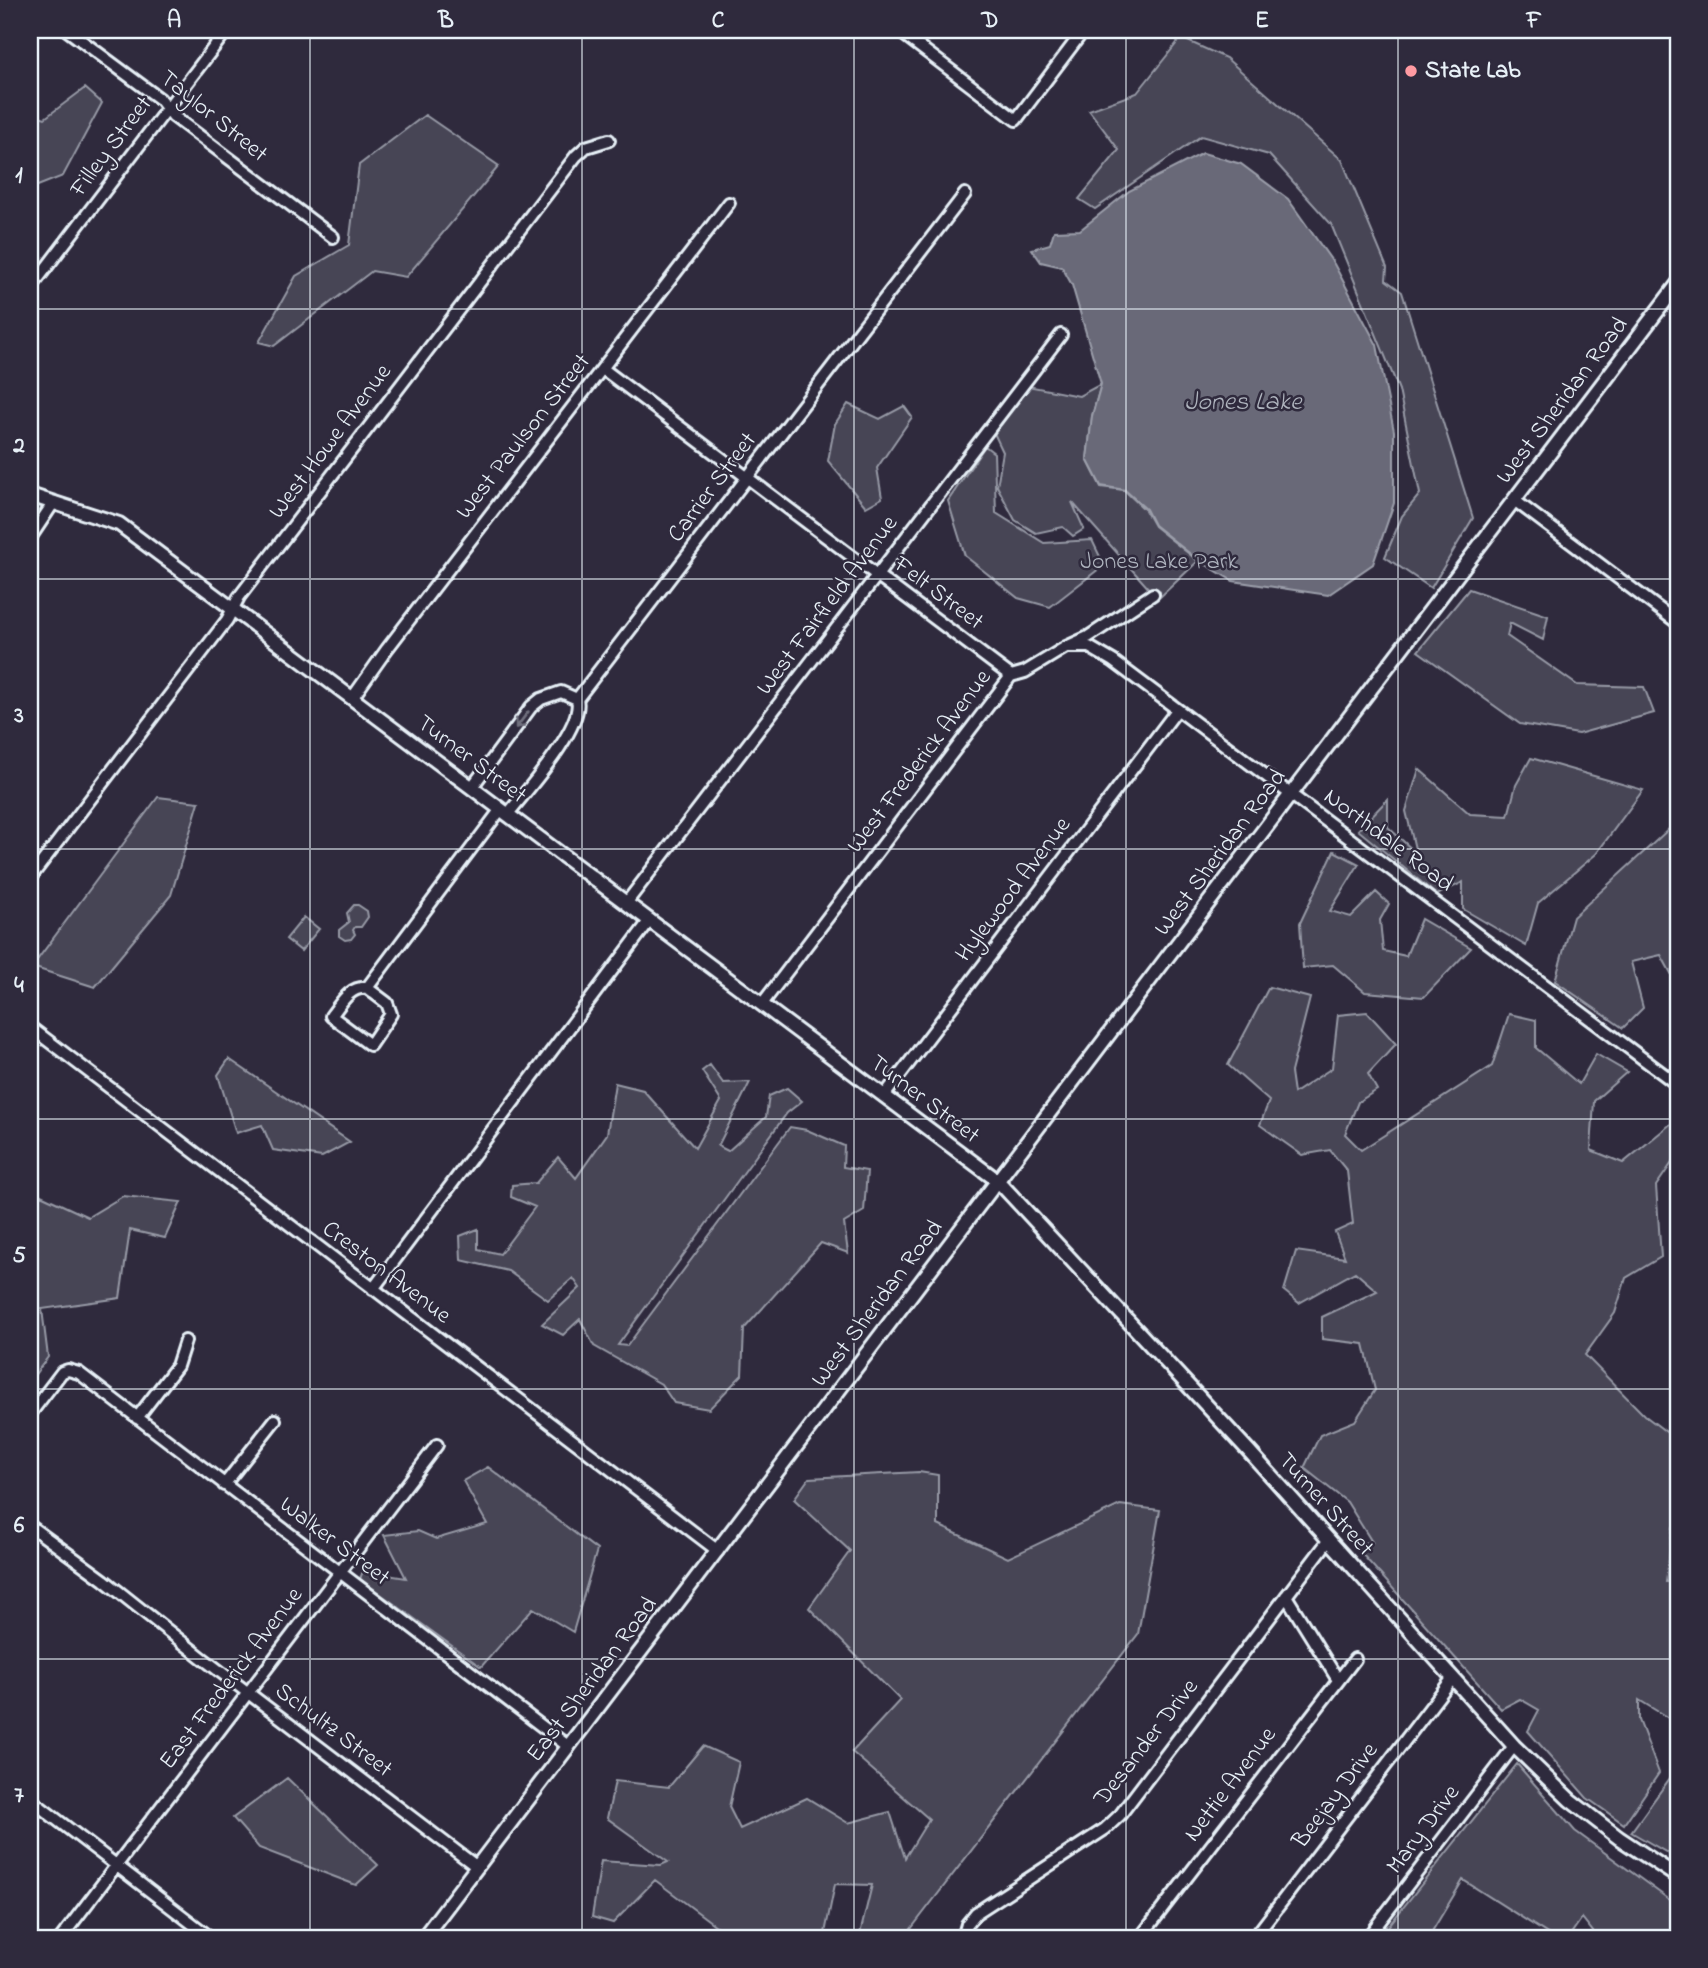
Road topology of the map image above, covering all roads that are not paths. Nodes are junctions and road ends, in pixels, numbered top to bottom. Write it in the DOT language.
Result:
graph roads {
  1 [pos="66,30"];
  2 [pos="227,30"];
  3 [pos="1084,30"];
  4 [pos="899,31"];
  5 [pos="167,109"];
  6 [pos="609,140"];
  7 [pos="965,194"];
  8 [pos="729,203"];
  9 [pos="333,237"];
  10 [pos="1678,284"];
  11 [pos="30,289"];
  12 [pos="1060,335"];
  13 [pos="603,369"];
  14 [pos="747,477"];
  15 [pos="30,495"];
  16 [pos="1514,500"];
  17 [pos="54,502"];
  18 [pos="30,538"];
  19 [pos="878,575"];
  20 [pos="1153,594"];
  21 [pos="233,608"];
  22 [pos="1678,623"];
  23 [pos="1066,647"];
  24 [pos="1012,676"];
  25 [pos="353,697"];
  26 [pos="577,699"];
  27 [pos="1177,710"];
  28 [pos="472,787"];
  29 [pos="1291,795"];
  30 [pos="505,812"];
  31 [pos="30,878"];
  32 [pos="627,902"];
  33 [pos="650,920"];
  34 [pos="367,988"];
  35 [pos="762,1004"];
  36 [pos="30,1027"];
  37 [pos="1678,1085"];
  38 [pos="884,1096"];
  39 [pos="998,1181"];
  40 [pos="373,1289"];
  41 [pos="185,1341"];
  42 [pos="30,1414"];
  43 [pos="137,1418"];
  44 [pos="275,1420"];
  45 [pos="437,1445"];
  46 [pos="797,1447"];
  47 [pos="224,1485"];
  48 [pos="30,1526"];
  49 [pos="1328,1542"];
  50 [pos="718,1551"];
  51 [pos="339,1572"];
  52 [pos="1286,1597"];
  53 [pos="1355,1659"];
  54 [pos="1452,1679"];
  55 [pos="1338,1680"];
  56 [pos="248,1692"];
  57 [pos="1514,1746"];
  58 [pos="569,1747"];
  59 [pos="30,1800"];
  60 [pos="116,1866"];
  61 [pos="477,1867"];
  62 [pos="1678,1877"];
  63 [pos="967,1935"];
  64 [pos="61,1938"];
  65 [pos="211,1938"];
  66 [pos="422,1938"];
  67 [pos="1140,1938"];
  68 [pos="1254,1938"];
  69 [pos="1367,1938"];
  1 -- 5 [label="street, Taylor Street"];
  2 -- 5 [label="street, Filley Street"];
  3 -- 4 [label="street"];
  5 -- 9 [label="street, Taylor Street"];
  5 -- 11 [label="street, Filley Street"];
  6 -- 21 [label="street, West Howe Avenue"];
  7 -- 14 [label="street, Carrier Street"];
  8 -- 13 [label="street, West Paulson Street"];
  10 -- 16 [label="street, West Sheridan Road"];
  12 -- 19 [label="street, West Fairfield Avenue"];
  13 -- 14 [label="street, Felt Street"];
  13 -- 25 [label="street, West Paulson Street"];
  14 -- 19 [label="street, Felt Street"];
  14 -- 26 [label="street, Carrier Street"];
  15 -- 17 [label="street, Turner Street"];
  16 -- 22 [label="street"];
  16 -- 29 [label="street, West Sheridan Road"];
  17 -- 18 [label="street"];
  17 -- 21 [label="street, Turner Street"];
  19 -- 24 [label="street, Felt Street"];
  19 -- 32 [label="street, West Fairfield Avenue"];
  20 -- 23 [label="street, West Frederick Avenue"];
  21 -- 25 [label="street, Turner Street"];
  21 -- 31 [label="street, West Howe Avenue"];
  23 -- 24 [label="street, West Frederick Avenue"];
  23 -- 27 [label="street, Northdale Road"];
  24 -- 35 [label="street, West Frederick Avenue"];
  25 -- 28 [label="street, Turner Street"];
  26 -- 28 [label="street, one-way"];
  26 -- 30 [label="street, Carrier Street"];
  27 -- 29 [label="street, Northdale Road"];
  27 -- 38 [label="street, Hylewood Avenue"];
  28 -- 30 [label="street, Turner Street"];
  29 -- 37 [label="street, Northdale Road"];
  29 -- 39 [label="street, West Sheridan Road"];
  30 -- 32 [label="street, Turner Street"];
  30 -- 34 [label="street, Carrier Street"];
  32 -- 33 [label="street, Turner Street"];
  33 -- 35 [label="street, Turner Street"];
  33 -- 40 [label="street"];
  34 -- 34 [label="street"];
  35 -- 38 [label="street, Turner Street"];
  36 -- 40 [label="street, Creston Avenue"];
  38 -- 39 [label="street, Turner Street"];
  39 -- 46 [label="street, West Sheridan Road"];
  39 -- 49 [label="street, Turner Street"];
  40 -- 50 [label="street, Creston Avenue"];
  41 -- 43 [label="street"];
  42 -- 43 [label="street, Walker Street"];
  43 -- 47 [label="street, Walker Street"];
  44 -- 47 [label="street"];
  45 -- 51 [label="street, East Frederick Avenue"];
  46 -- 50 [label="street, East Sheridan Road"];
  47 -- 51 [label="street, Walker Street"];
  48 -- 56 [label="street, Schultz Street"];
  49 -- 52 [label="street, Desander Drive"];
  49 -- 54 [label="street, Turner Street"];
  50 -- 58 [label="street, East Sheridan Road"];
  51 -- 56 [label="street, East Frederick Avenue"];
  51 -- 58 [label="street, Walker Street"];
  52 -- 55 [label="street"];
  52 -- 63 [label="street, Desander Drive"];
  53 -- 55 [label="street, Nettie Avenue"];
  54 -- 57 [label="street, Turner Street"];
  54 -- 68 [label="street, Beejay Drive"];
  55 -- 67 [label="street, Nettie Avenue"];
  56 -- 60 [label="street, East Frederick Avenue"];
  56 -- 61 [label="street, Schultz Street"];
  57 -- 62 [label="street, Turner Street"];
  57 -- 69 [label="street, Mary Drive"];
  58 -- 61 [label="street, East Sheridan Road"];
  59 -- 60 [label="street"];
  60 -- 64 [label="street, East Frederick Avenue"];
  60 -- 65 [label="street"];
  61 -- 66 [label="street, East Sheridan Road"];
}
